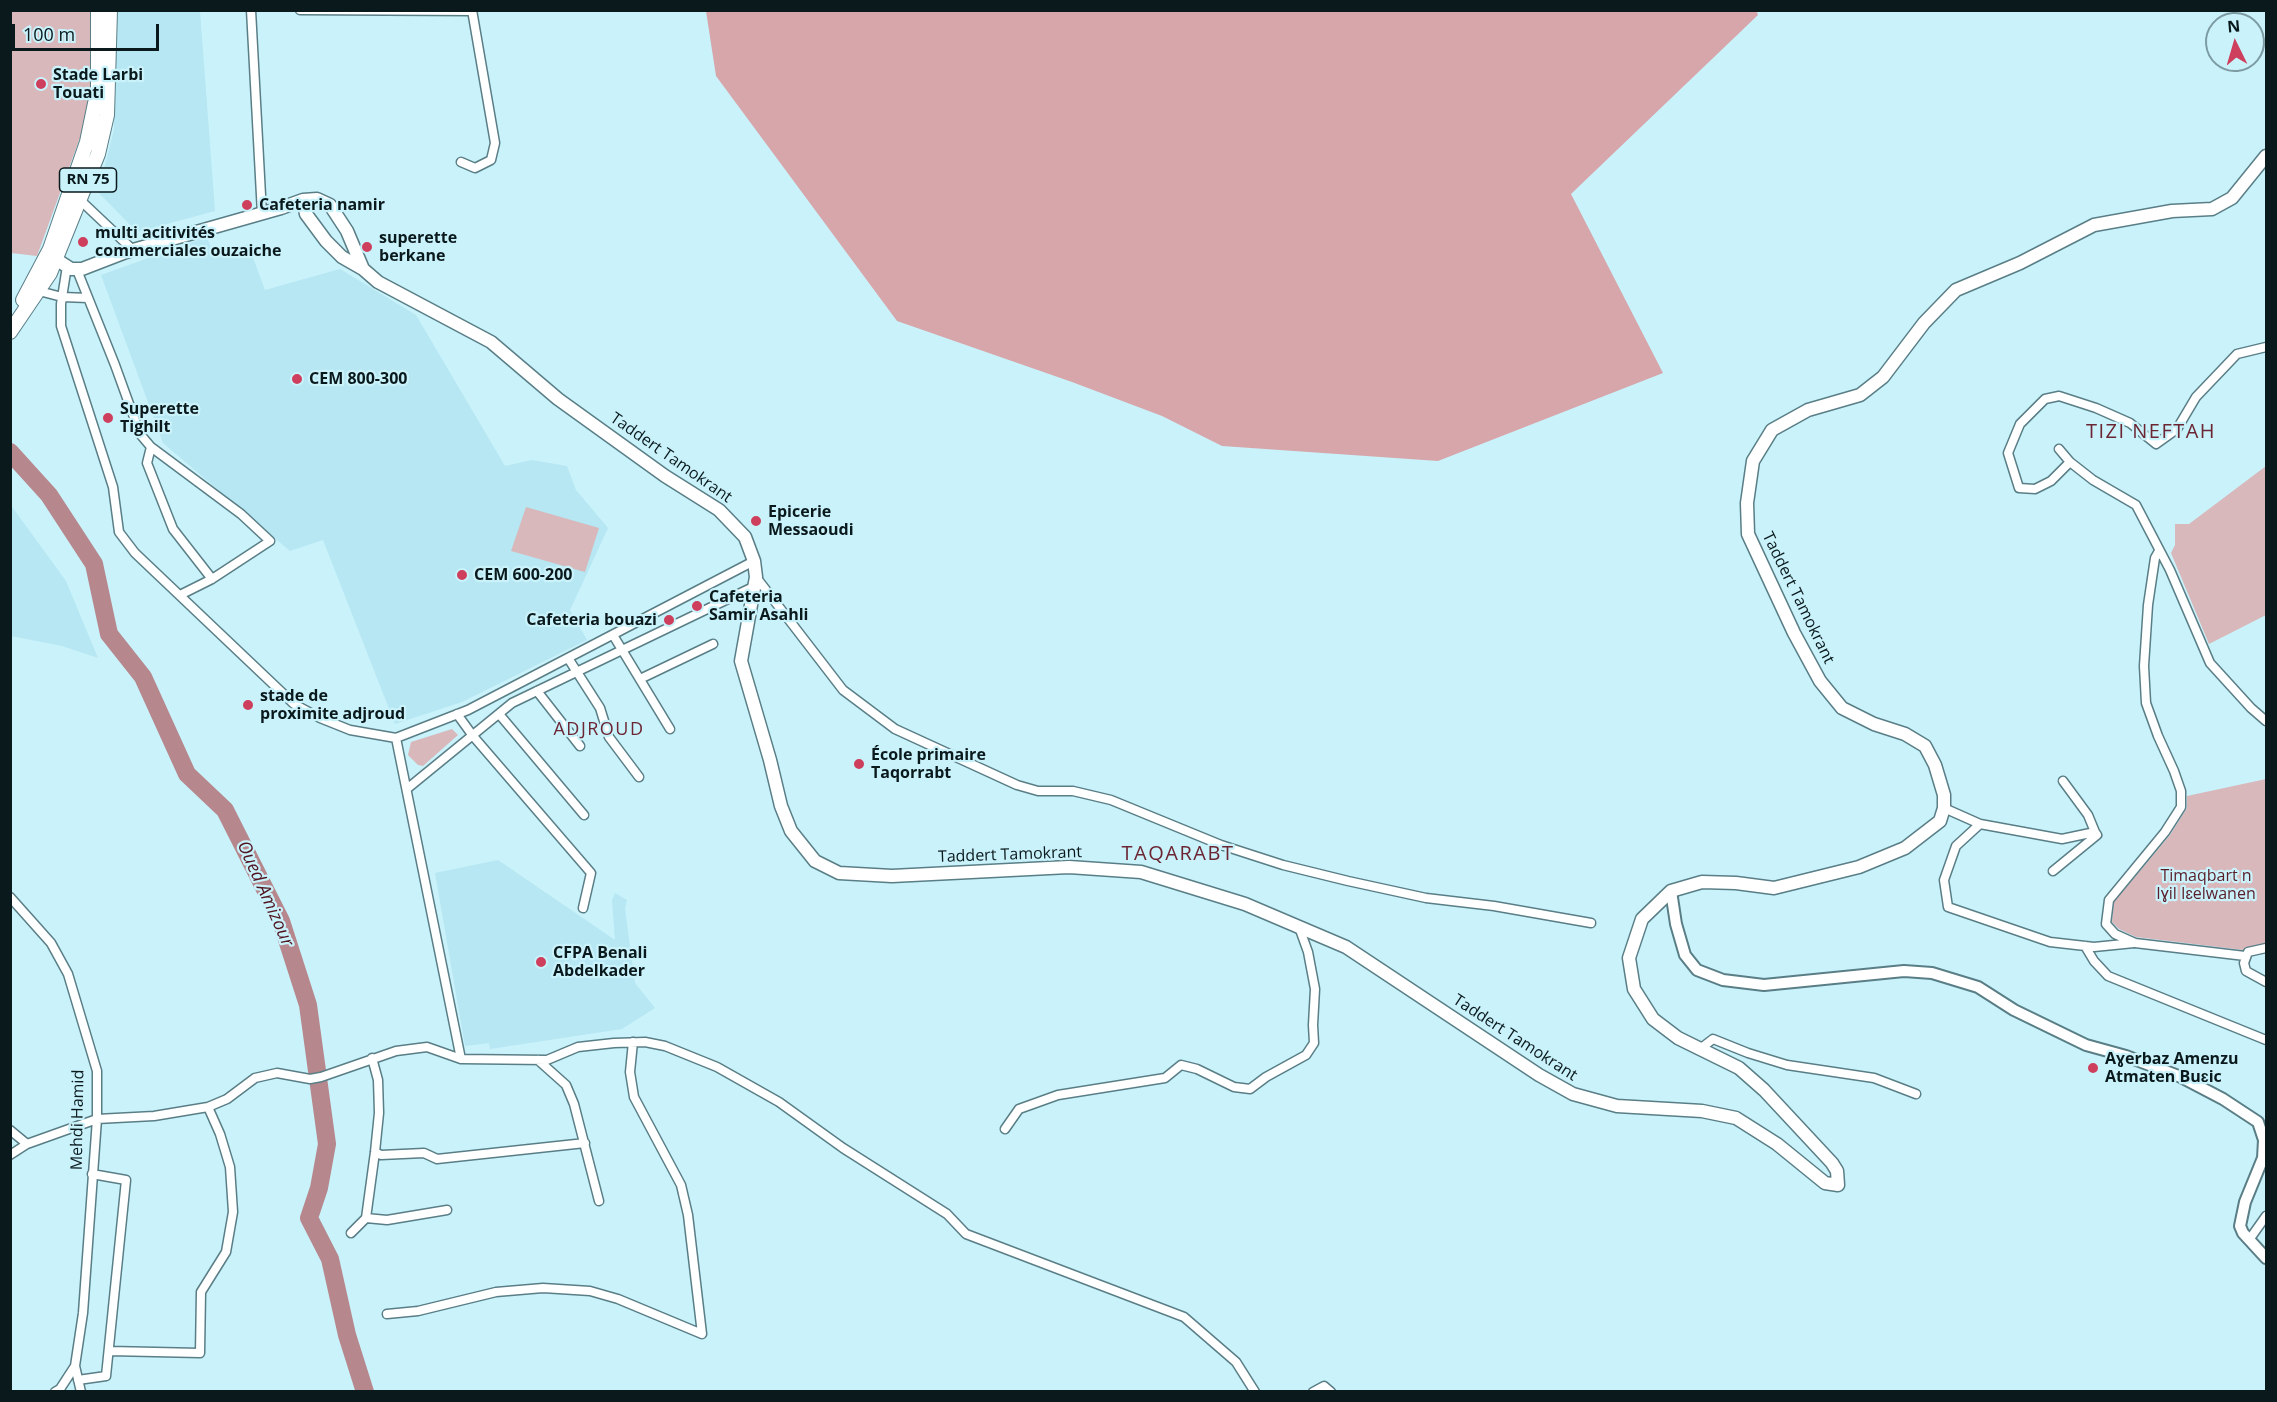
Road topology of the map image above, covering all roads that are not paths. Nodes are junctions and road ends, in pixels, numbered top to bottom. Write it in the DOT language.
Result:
graph roads {
  1 [pos="98,10"];
  2 [pos="110,10"];
  3 [pos="251,10"];
  4 [pos="300,10"];
  5 [pos="472,11"];
  6 [pos="2266,156"];
  7 [pos="461,162"];
  8 [pos="80,199"];
  9 [pos="303,200"];
  10 [pos="262,214"];
  11 [pos="133,250"];
  12 [pos="62,262"];
  13 [pos="363,269"];
  14 [pos="39,291"];
  15 [pos="62,297"];
  16 [pos="88,298"];
  17 [pos="10,320"];
  18 [pos="10,332"];
  19 [pos="2266,347"];
  20 [pos="151,447"];
  21 [pos="2059,449"];
  22 [pos="2070,462"];
  23 [pos="2159,551"];
  24 [pos="754,561"];
  25 [pos="212,579"];
  26 [pos="754,582"];
  27 [pos="180,595"];
  28 [pos="613,635"];
  29 [pos="712,644"];
  30 [pos="623,649"];
  31 [pos="568,658"];
  32 [pos="577,672"];
  33 [pos="640,679"];
  34 [pos="537,691"];
  35 [pos="457,714"];
  36 [pos="499,714"];
  37 [pos="2266,721"];
  38 [pos="670,729"];
  39 [pos="473,736"];
  40 [pos="396,738"];
  41 [pos="580,746"];
  42 [pos="639,777"];
  43 [pos="2063,781"];
  44 [pos="408,788"];
  45 [pos="1944,808"];
  46 [pos="584,815"];
  47 [pos="1980,824"];
  48 [pos="2095,832"];
  49 [pos="2053,871"];
  50 [pos="1671,891"];
  51 [pos="10,897"];
  52 [pos="583,908"];
  53 [pos="1591,924"];
  54 [pos="1299,927"];
  55 [pos="2135,943"];
  56 [pos="2085,946"];
  57 [pos="2266,948"];
  58 [pos="2245,956"];
  59 [pos="2266,982"];
  60 [pos="2266,1040"];
  61 [pos="633,1042"];
  62 [pos="1700,1049"];
  63 [pos="372,1058"];
  64 [pos="461,1059"];
  65 [pos="537,1060"];
  66 [pos="1916,1094"];
  67 [pos="208,1107"];
  68 [pos="97,1119"];
  69 [pos="1005,1129"];
  70 [pos="10,1130"];
  71 [pos="585,1143"];
  72 [pos="27,1144"];
  73 [pos="375,1152"];
  74 [pos="10,1155"];
  75 [pos="92,1174"];
  76 [pos="599,1201"];
  77 [pos="447,1210"];
  78 [pos="2266,1216"];
  79 [pos="366,1218"];
  80 [pos="351,1233"];
  81 [pos="2249,1239"];
  82 [pos="2266,1258"];
  83 [pos="387,1314"];
  84 [pos="110,1351"];
  85 [pos="75,1366"];
  86 [pos="78,1380"];
  87 [pos="55,1392"];
  88 [pos="81,1392"];
  89 [pos="1255,1392"];
  90 [pos="1313,1392"];
  91 [pos="1331,1392"];
  1 -- 12 [label="main road, RN 75"];
  2 -- 8 [label="main road, RN 75"];
  3 -- 10 [label="street"];
  4 -- 5 [label="street"];
  5 -- 7 [label="street"];
  6 -- 45 [label="main road, Taddert Tamokrant"];
  8 -- 11 [label="street"];
  8 -- 12 [label="main road, RN 75"];
  9 -- 10 [label="main road"];
  9 -- 13 [label="main road, Taddert Tamokrant"];
  9 -- 13 [label="main road"];
  10 -- 11 [label="main road"];
  11 -- 12 [label="main road"];
  12 -- 14 [label="main road, RN 75"];
  12 -- 15 [label="street"];
  12 -- 16 [label="street"];
  12 -- 17 [label="main road, RN 75"];
  13 -- 24 [label="main road, Taddert Tamokrant"];
  14 -- 15 [label="street"];
  14 -- 18 [label="main road, RN 75"];
  15 -- 16 [label="street"];
  15 -- 27 [label="street"];
  16 -- 20 [label="street"];
  19 -- 22 [label="street"];
  20 -- 25 [label="street"];
  20 -- 25 [label="street"];
  21 -- 22 [label="street"];
  22 -- 23 [label="street"];
  23 -- 37 [label="street"];
  23 -- 55 [label="street"];
  24 -- 26 [label="main road, Taddert Tamokrant"];
  24 -- 28 [label="street"];
  25 -- 27 [label="street"];
  26 -- 30 [label="street"];
  26 -- 53 [label="street"];
  26 -- 54 [label="main road, Taddert Tamokrant"];
  27 -- 40 [label="street"];
  28 -- 30 [label="street"];
  28 -- 31 [label="street"];
  29 -- 33 [label="street"];
  30 -- 32 [label="street"];
  30 -- 33 [label="street"];
  31 -- 32 [label="street"];
  31 -- 35 [label="street"];
  32 -- 34 [label="street"];
  32 -- 42 [label="street"];
  33 -- 38 [label="street"];
  34 -- 36 [label="street"];
  34 -- 41 [label="street"];
  35 -- 39 [label="street"];
  35 -- 40 [label="street"];
  36 -- 39 [label="street"];
  36 -- 46 [label="street"];
  39 -- 44 [label="street"];
  39 -- 52 [label="street"];
  40 -- 44 [label="street"];
  43 -- 48 [label="street"];
  44 -- 64 [label="street"];
  45 -- 47 [label="street"];
  45 -- 50 [label="main road, Taddert Tamokrant"];
  47 -- 48 [label="street"];
  47 -- 56 [label="street"];
  48 -- 49 [label="street"];
  50 -- 62 [label="main road, Taddert Tamokrant"];
  50 -- 81 [label="street"];
  51 -- 68 [label="street, Mehdi Hamid"];
  54 -- 62 [label="main road, Taddert Tamokrant"];
  54 -- 69 [label="street"];
  55 -- 56 [label="street"];
  55 -- 58 [label="street"];
  56 -- 60 [label="street"];
  57 -- 58 [label="street"];
  58 -- 59 [label="street"];
  61 -- 65 [label="street"];
  61 -- 83 [label="street"];
  61 -- 89 [label="street"];
  62 -- 66 [label="street"];
  63 -- 64 [label="street"];
  63 -- 67 [label="street"];
  63 -- 73 [label="street"];
  64 -- 65 [label="street"];
  65 -- 71 [label="street"];
  67 -- 68 [label="street"];
  67 -- 84 [label="street"];
  68 -- 72 [label="street"];
  68 -- 75 [label="street, Mehdi Hamid"];
  70 -- 72 [label="street"];
  71 -- 73 [label="street"];
  71 -- 76 [label="street"];
  72 -- 74 [label="street"];
  73 -- 79 [label="street"];
  75 -- 84 [label="street"];
  75 -- 85 [label="street, Mehdi Hamid"];
  77 -- 79 [label="street"];
  78 -- 81 [label="street"];
  79 -- 80 [label="street"];
  81 -- 82 [label="street"];
  84 -- 86 [label="street"];
  85 -- 86 [label="street"];
  85 -- 87 [label="street"];
  86 -- 88 [label="street"];
  90 -- 91 [label="street"];
}
